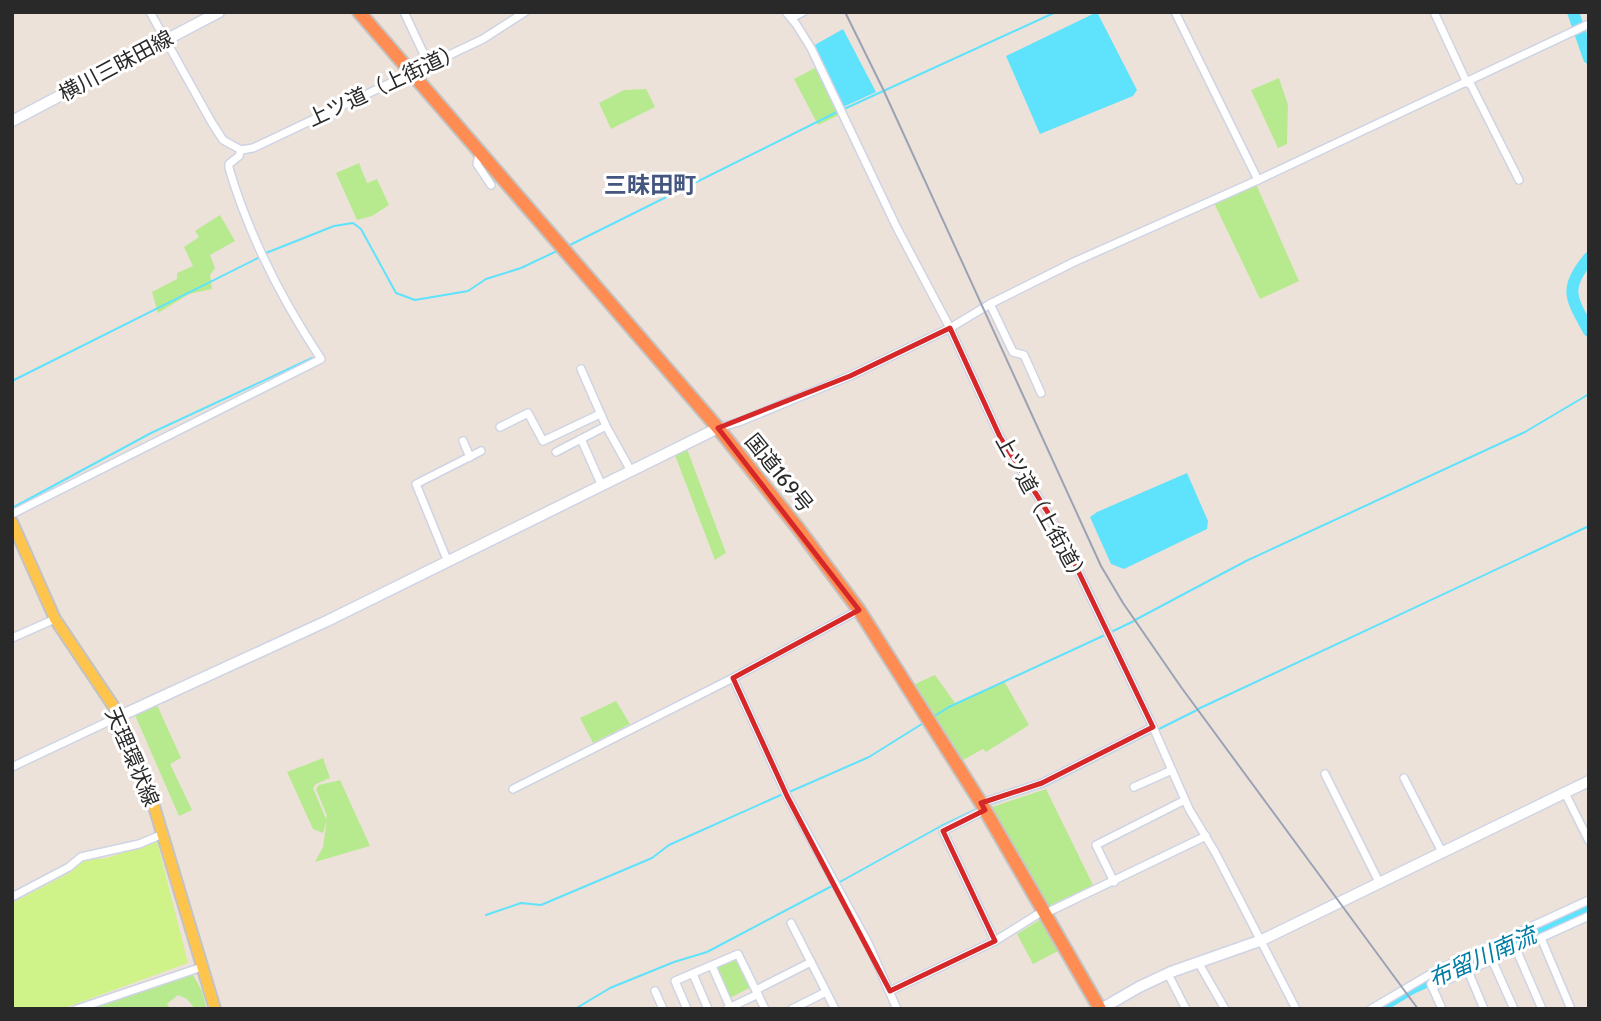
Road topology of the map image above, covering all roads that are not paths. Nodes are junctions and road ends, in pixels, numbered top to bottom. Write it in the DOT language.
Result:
graph roads {
  1 [pos="150,12"];
  2 [pos="219,12"];
  3 [pos="359,12"];
  4 [pos="404,12"];
  5 [pos="525,12"];
  6 [pos="803,12"];
  7 [pos="1175,12"];
  8 [pos="1434,12"];
  9 [pos="789,15"];
  10 [pos="1589,24"];
  11 [pos="164,40"];
  12 [pos="429,65"];
  13 [pos="411,73"];
  14 [pos="1468,82"];
  15 [pos="12,121"];
  16 [pos="241,150"];
  17 [pos="482,155"];
  18 [pos="1258,180"];
  19 [pos="1519,180"];
  20 [pos="491,185"];
  21 [pos="990,304"];
  22 [pos="950,328"];
  23 [pos="581,369"];
  24 [pos="1041,393"];
  25 [pos="600,414"];
  26 [pos="606,426"];
  27 [pos="499,427"];
  28 [pos="718,428"];
  29 [pos="581,439"];
  30 [pos="463,441"];
  31 [pos="481,452"];
  32 [pos="556,452"];
  33 [pos="470,457"];
  34 [pos="631,471"];
  35 [pos="602,486"];
  36 [pos="12,514"];
  37 [pos="12,522"];
  38 [pos="448,562"];
  39 [pos="859,610"];
  40 [pos="55,619"];
  41 [pos="12,638"];
  42 [pos="733,678"];
  43 [pos="120,716"];
  44 [pos="1153,727"];
  45 [pos="12,766"];
  46 [pos="1172,770"];
  47 [pos="1325,774"];
  48 [pos="1404,778"];
  49 [pos="1589,781"];
  50 [pos="1134,787"];
  51 [pos="513,789"];
  52 [pos="1565,793"];
  53 [pos="1185,800"];
  54 [pos="983,807"];
  55 [pos="163,834"];
  56 [pos="1206,836"];
  57 [pos="1589,841"];
  58 [pos="1442,852"];
  59 [pos="1114,882"];
  60 [pos="1380,884"];
  61 [pos="12,897"];
  62 [pos="1589,900"];
  63 [pos="1044,912"];
  64 [pos="1589,916"];
  65 [pos="791,923"];
  66 [pos="1541,938"];
  67 [pos="1262,940"];
  68 [pos="995,941"];
  69 [pos="1516,949"];
  70 [pos="1492,960"];
  71 [pos="811,962"];
  72 [pos="1198,962"];
  73 [pos="712,966"];
  74 [pos="202,967"];
  75 [pos="1468,971"];
  76 [pos="693,974"];
  77 [pos="1168,974"];
  78 [pos="1428,977"];
  79 [pos="1433,987"];
  80 [pos="655,991"];
  81 [pos="757,991"];
  82 [pos="890,991"];
  83 [pos="825,992"];
  84 [pos="729,1008"];
  85 [pos="77,1009"];
  86 [pos="215,1009"];
  87 [pos="663,1009"];
  88 [pos="687,1009"];
  89 [pos="708,1009"];
  90 [pos="765,1009"];
  91 [pos="792,1009"];
  92 [pos="835,1009"];
  93 [pos="897,1009"];
  94 [pos="1100,1009"];
  95 [pos="1186,1009"];
  96 [pos="1224,1009"];
  97 [pos="1296,1009"];
  98 [pos="1371,1009"];
  99 [pos="1442,1009"];
  100 [pos="1484,1009"];
  101 [pos="1514,1009"];
  102 [pos="1542,1009"];
  103 [pos="1571,1009"];
  1 -- 11 [label="street"];
  2 -- 11 [label="street, 横川三昧田線"];
  3 -- 13 [label="highway, 国道169号"];
  4 -- 12 [label="street"];
  5 -- 12 [label="street, 上ツ道（上街道）"];
  6 -- 9 [label="street"];
  7 -- 18 [label="street"];
  8 -- 14 [label="street"];
  9 -- 22 [label="street, 上ツ道（上街道）"];
  10 -- 14 [label="street"];
  11 -- 15 [label="street, 横川三昧田線"];
  11 -- 16 [label="street"];
  12 -- 13 [label="street, 上ツ道（上街道）"];
  13 -- 16 [label="street, 上ツ道（上街道）"];
  13 -- 17 [label="highway, 国道169号"];
  14 -- 18 [label="street"];
  14 -- 19 [label="street"];
  16 -- 36 [label="street"];
  17 -- 20 [label="street"];
  17 -- 28 [label="highway, 国道169号"];
  18 -- 21 [label="street"];
  21 -- 22 [label="street"];
  21 -- 24 [label="street"];
  22 -- 28 [label="street"];
  22 -- 44 [label="street, 上ツ道（上街道）"];
  23 -- 25 [label="street"];
  25 -- 26 [label="street"];
  25 -- 27 [label="street"];
  26 -- 29 [label="street"];
  26 -- 34 [label="street"];
  28 -- 34 [label="street"];
  28 -- 39 [label="highway, 国道169号"];
  29 -- 32 [label="street"];
  29 -- 35 [label="street"];
  30 -- 33 [label="street"];
  31 -- 33 [label="street"];
  33 -- 38 [label="street"];
  34 -- 35 [label="street"];
  35 -- 38 [label="street"];
  37 -- 40 [label="main road, 天理環状線"];
  38 -- 43 [label="street"];
  39 -- 42 [label="street"];
  39 -- 54 [label="highway, 国道169号"];
  40 -- 41 [label="street"];
  40 -- 43 [label="main road, 天理環状線"];
  42 -- 51 [label="street"];
  42 -- 82 [label="street"];
  43 -- 45 [label="street"];
  43 -- 55 [label="main road, 天理環状線"];
  44 -- 46 [label="street, 上ツ道（上街道）"];
  44 -- 54 [label="street"];
  46 -- 50 [label="street"];
  46 -- 53 [label="street, 上ツ道（上街道）"];
  47 -- 60 [label="street"];
  48 -- 58 [label="street"];
  49 -- 52 [label="street"];
  52 -- 57 [label="street"];
  52 -- 58 [label="street"];
  53 -- 56 [label="street, 上ツ道（上街道）"];
  53 -- 59 [label="street"];
  54 -- 63 [label="highway, 国道169号"];
  54 -- 68 [label="street"];
  55 -- 61 [label="street"];
  55 -- 74 [label="main road, 天理環状線"];
  56 -- 59 [label="street"];
  56 -- 67 [label="street, 上ツ道（上街道）"];
  58 -- 60 [label="street"];
  59 -- 63 [label="street"];
  60 -- 67 [label="street"];
  62 -- 78 [label="street"];
  63 -- 68 [label="street"];
  63 -- 94 [label="highway, 国道169号"];
  64 -- 66 [label="street"];
  65 -- 71 [label="street"];
  66 -- 69 [label="street"];
  66 -- 103 [label="street"];
  67 -- 72 [label="street"];
  67 -- 97 [label="street, 上ツ道（上街道）"];
  68 -- 82 [label="street"];
  69 -- 70 [label="street"];
  69 -- 102 [label="street"];
  70 -- 75 [label="street"];
  70 -- 101 [label="street"];
  71 -- 81 [label="street"];
  71 -- 83 [label="street"];
  72 -- 77 [label="street"];
  72 -- 96 [label="street"];
  73 -- 76 [label="street"];
  73 -- 81 [label="street"];
  73 -- 84 [label="street"];
  74 -- 85 [label="street"];
  74 -- 86 [label="main road, 天理環状線"];
  75 -- 79 [label="street"];
  75 -- 100 [label="street"];
  76 -- 88 [label="street"];
  76 -- 89 [label="street"];
  77 -- 94 [label="street"];
  77 -- 95 [label="street"];
  78 -- 79 [label="street"];
  78 -- 98 [label="street"];
  79 -- 99 [label="street"];
  80 -- 87 [label="street"];
  81 -- 84 [label="street"];
  81 -- 90 [label="street"];
  82 -- 93 [label="street"];
  83 -- 91 [label="street"];
  83 -- 92 [label="street"];
}
